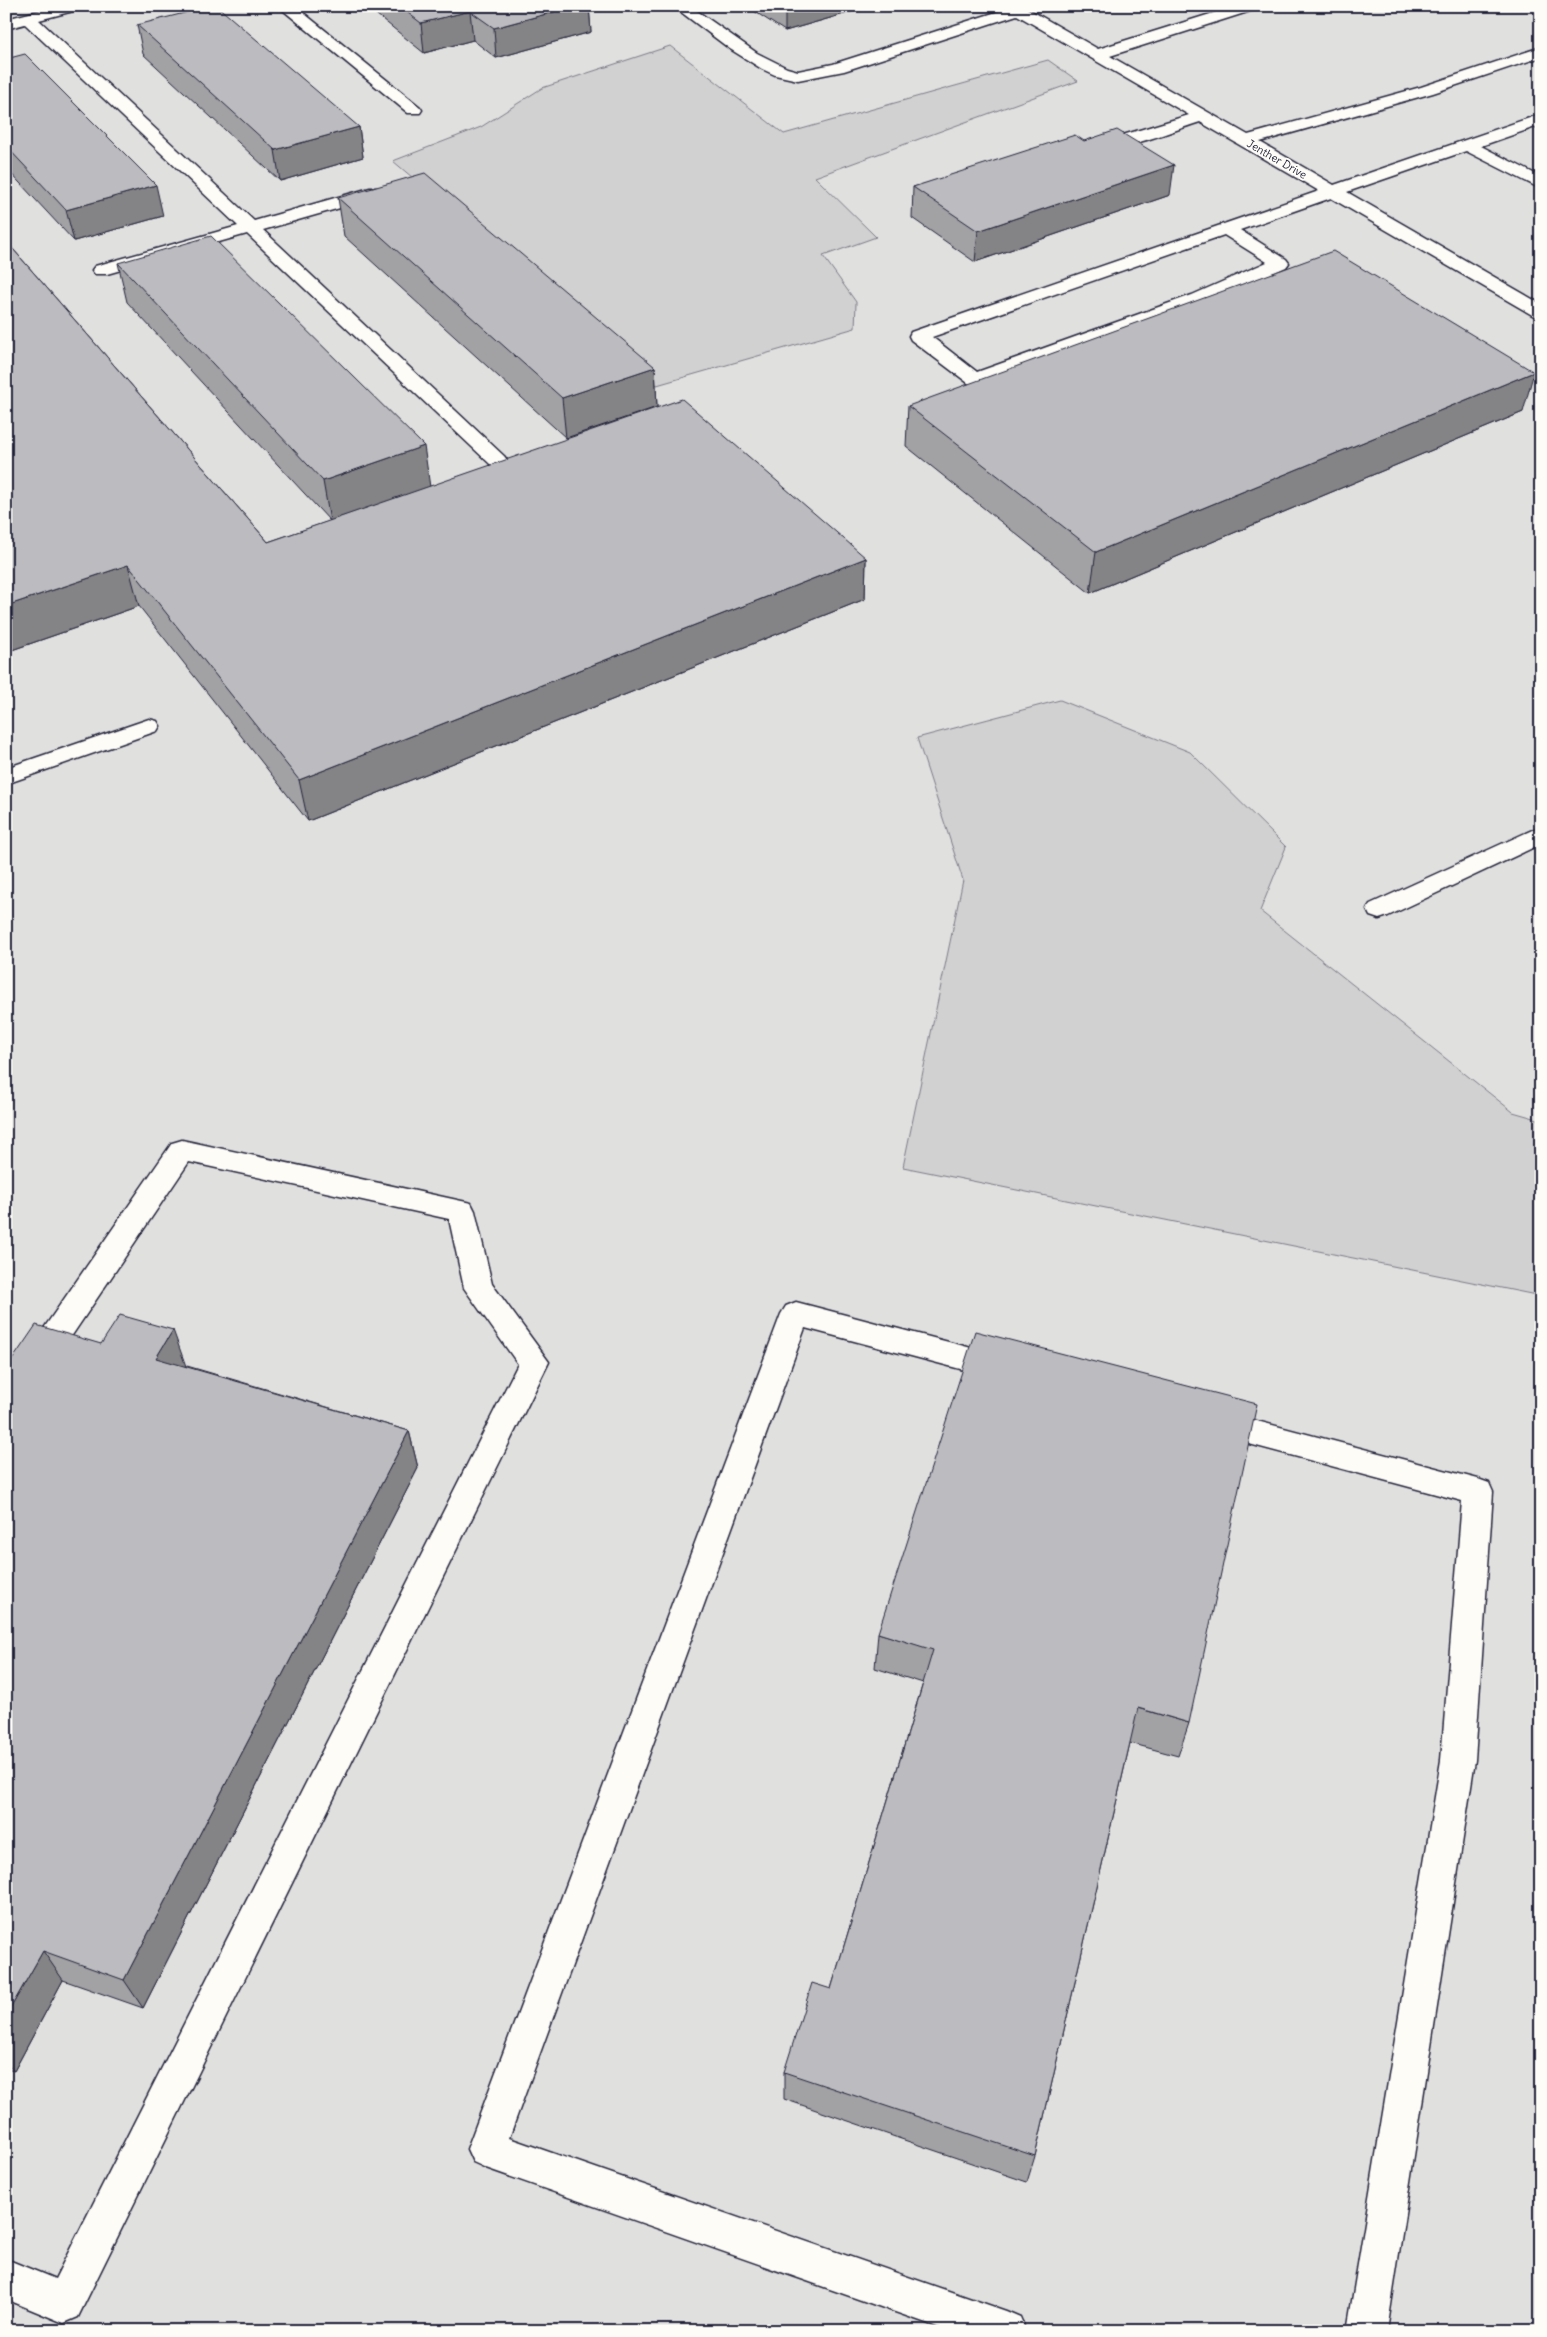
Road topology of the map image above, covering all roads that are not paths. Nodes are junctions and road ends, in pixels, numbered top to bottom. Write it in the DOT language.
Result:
graph roads {
  1 [pos="76,6"];
  2 [pos="285,6"];
  3 [pos="680,6"];
  4 [pos="1252,6"];
  5 [pos="1016,8"];
  6 [pos="28,18"];
  7 [pos="6,24"];
  8 [pos="1541,52"];
  9 [pos="1097,55"];
  10 [pos="414,110"];
  11 [pos="1202,116"];
  12 [pos="1541,119"];
  13 [pos="1246,141"];
  14 [pos="1467,145"];
  15 [pos="1076,150"];
  16 [pos="1541,184"];
  17 [pos="392,187"];
  18 [pos="1333,192"];
  19 [pos="251,227"];
  20 [pos="1225,228"];
  21 [pos="101,270"];
  22 [pos="1536,304"];
  23 [pos="498,460"];
  24 [pos="149,726"];
  25 [pos="6,776"];
  26 [pos="1541,834"];
  27 [pos="1379,910"];
  28 [pos="1036,1377"];
  29 [pos="6,1408"];
  30 [pos="1190,1417"];
  31 [pos="6,2279"];
  32 [pos="1006,2331"];
  33 [pos="1367,2331"];
  1 -- 6 [label="street"];
  2 -- 10 [label="street"];
  3 -- 5 [label="street"];
  4 -- 9 [label="street"];
  5 -- 9 [label="street, Jenther Drive"];
  6 -- 7 [label="street"];
  6 -- 19 [label="street"];
  8 -- 13 [label="street"];
  9 -- 11 [label="street, Jenther Drive"];
  11 -- 13 [label="street, Jenther Drive"];
  11 -- 15 [label="street"];
  12 -- 14 [label="street"];
  13 -- 18 [label="street, Jenther Drive"];
  14 -- 16 [label="street"];
  14 -- 18 [label="street"];
  17 -- 19 [label="street"];
  18 -- 20 [label="street"];
  18 -- 22 [label="street, Jenther Drive"];
  19 -- 21 [label="street"];
  19 -- 23 [label="street"];
  20 -- 20 [label="street"];
  24 -- 25 [label="street"];
  26 -- 27 [label="street"];
  28 -- 32 [label="street"];
  29 -- 31 [label="street"];
  30 -- 33 [label="street"];
}
